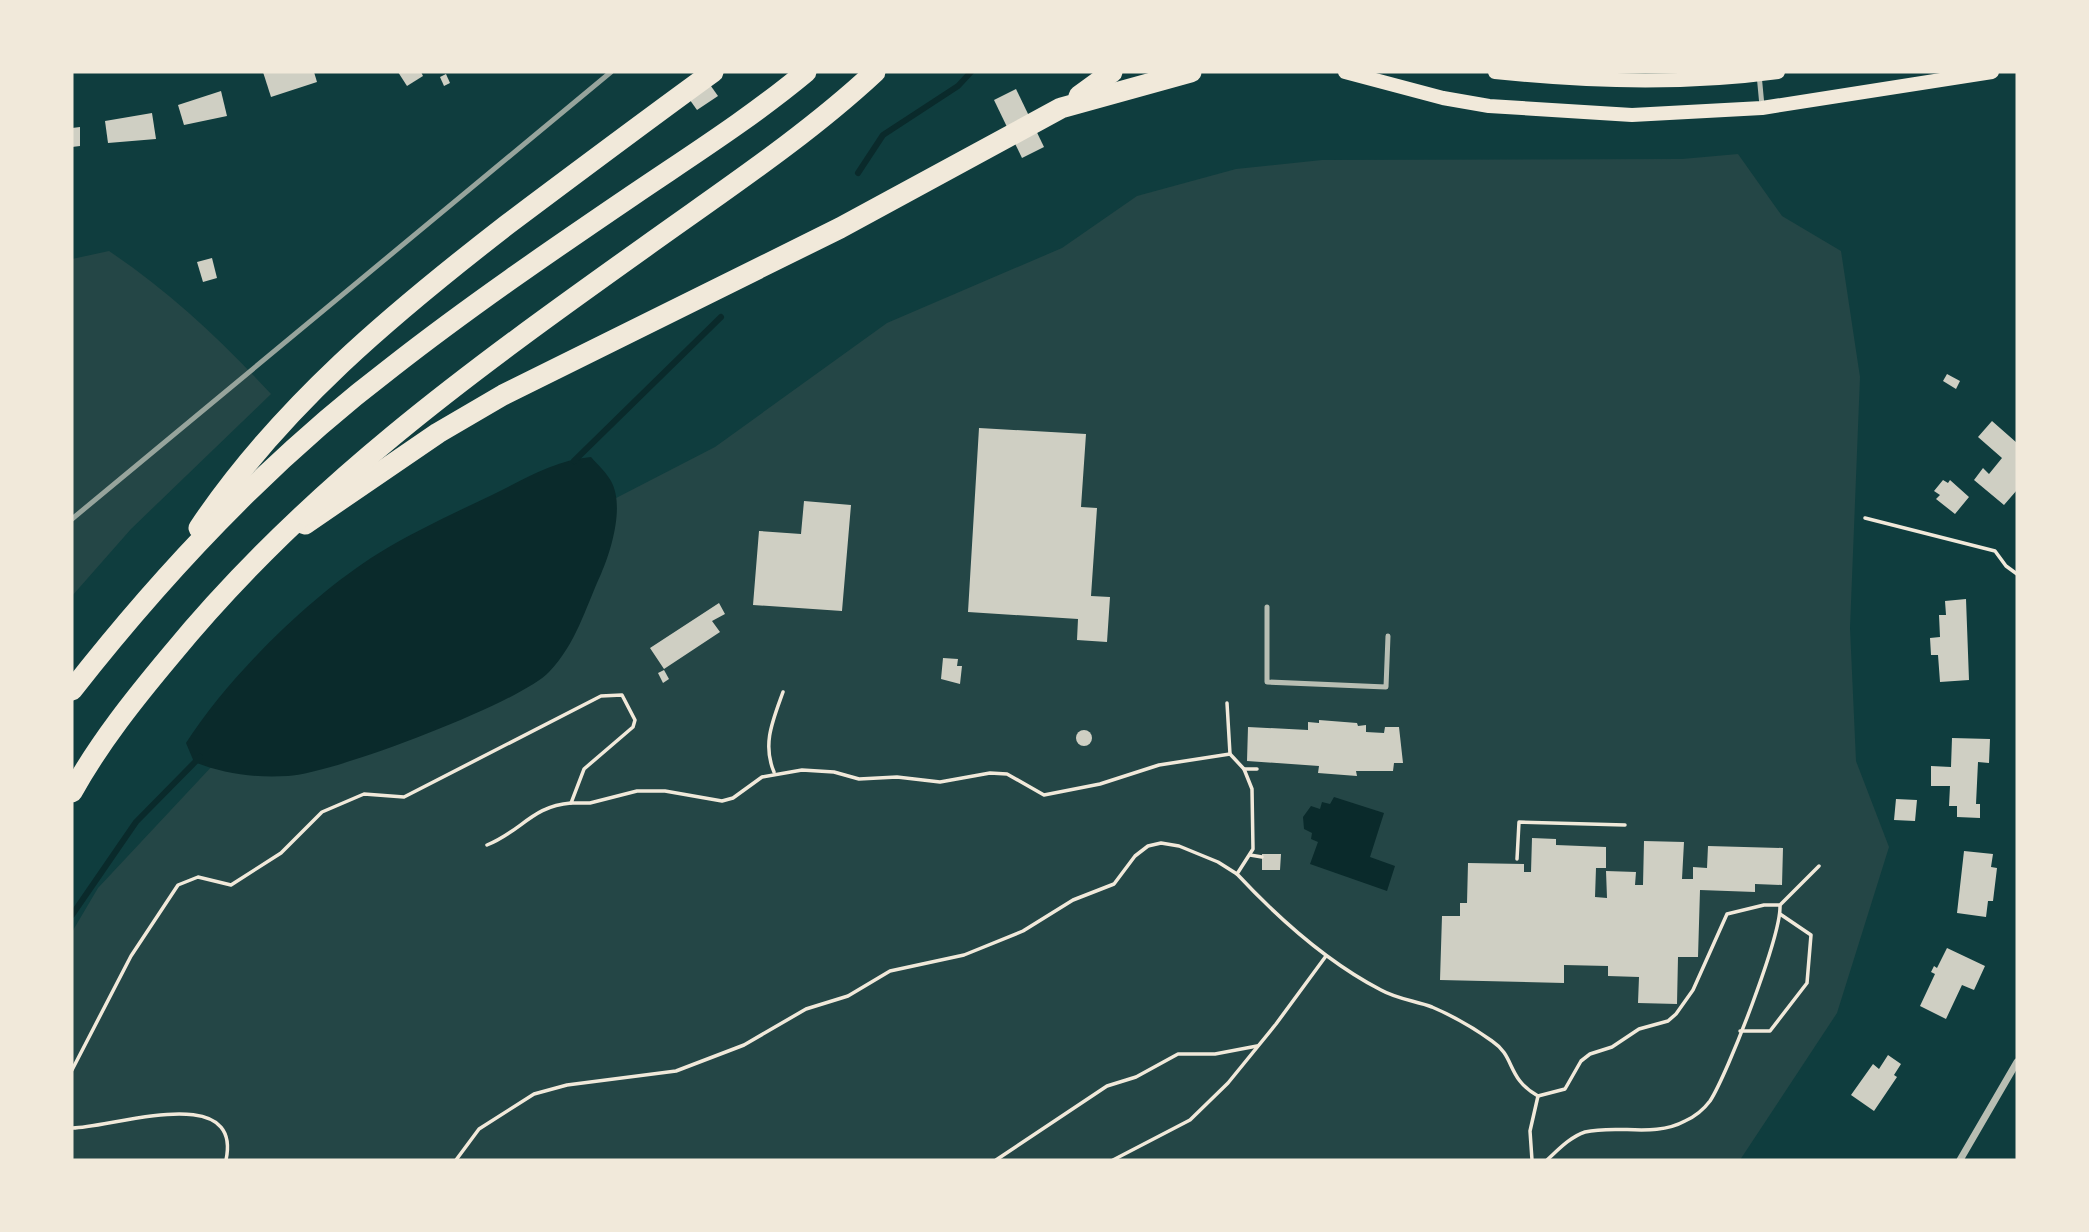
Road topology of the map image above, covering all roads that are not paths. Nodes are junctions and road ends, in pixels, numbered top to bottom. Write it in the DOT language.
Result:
graph roads {
  1 [pos="713,72"];
  2 [pos="875,72"];
  3 [pos="1112,72"];
  4 [pos="1191,72"];
  5 [pos="1345,72"];
  6 [pos="1495,72"];
  7 [pos="1778,72"];
  8 [pos="1992,72"];
  9 [pos="1759,74"];
  10 [pos="800,76"];
  11 [pos="1069,104"];
  12 [pos="1762,108"];
  13 [pos="258,556"];
  14 [pos="166,576"];
  15 [pos="1267,607"];
  16 [pos="1388,636"];
  17 [pos="72,690"];
  18 [pos="72,792"];
  19 [pos="2017,1062"];
  20 [pos="1960,1160"];
  1 -- 14 [label="highway"];
  2 -- 13 [label="highway"];
  3 -- 11 [label="highway"];
  4 -- 11 [label="highway"];
  5 -- 12 [label="main road"];
  6 -- 9 [label="main road"];
  7 -- 9 [label="main road"];
  8 -- 12 [label="main road"];
  9 -- 12 [label="lane"];
  10 -- 14 [label="highway"];
  11 -- 13 [label="highway"];
  13 -- 18 [label="highway"];
  14 -- 17 [label="highway"];
  15 -- 16 [label="lane"];
  19 -- 20 [label="street"];
}
